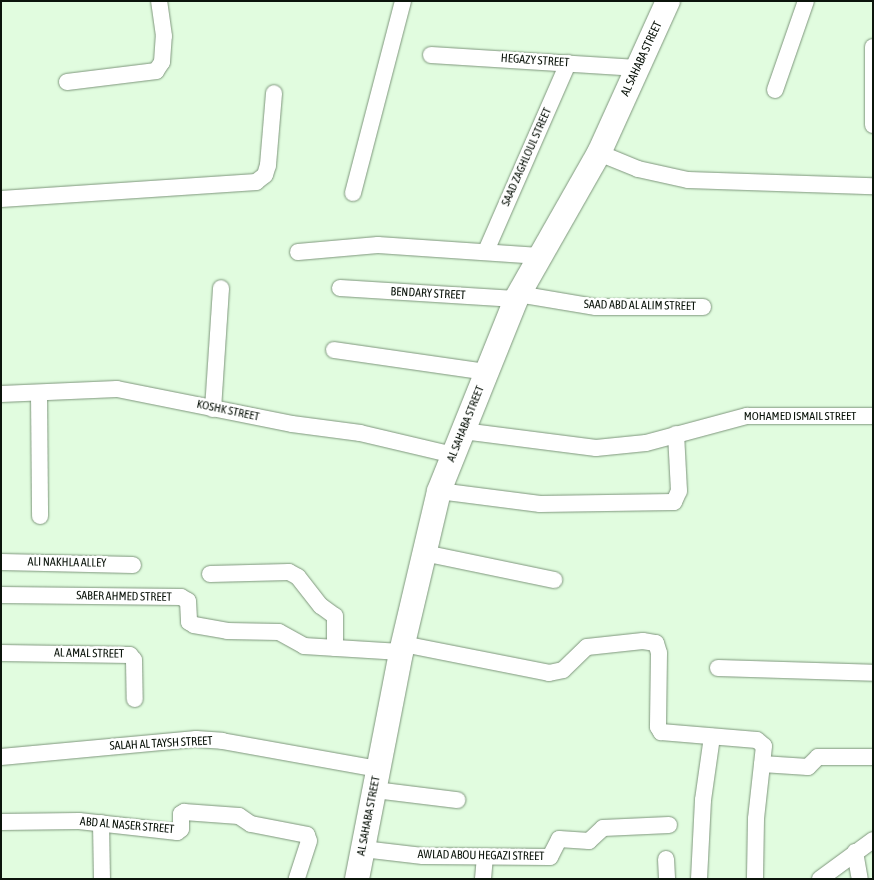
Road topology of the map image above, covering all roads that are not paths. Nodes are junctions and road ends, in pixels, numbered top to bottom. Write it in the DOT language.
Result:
graph roads {
  1 [pos="159,1"];
  2 [pos="403,1"];
  3 [pos="668,1"];
  4 [pos="806,1"];
  5 [pos="873,47"];
  6 [pos="432,55"];
  7 [pos="568,64"];
  8 [pos="638,68"];
  9 [pos="67,82"];
  10 [pos="775,90"];
  11 [pos="872,90"];
  12 [pos="274,92"];
  13 [pos="873,125"];
  14 [pos="599,153"];
  15 [pos="873,186"];
  16 [pos="354,193"];
  17 [pos="1,200"];
  18 [pos="486,251"];
  19 [pos="298,252"];
  20 [pos="540,256"];
  21 [pos="221,288"];
  22 [pos="340,288"];
  23 [pos="517,297"];
  24 [pos="703,307"];
  25 [pos="334,350"];
  26 [pos="486,372"];
  27 [pos="39,393"];
  28 [pos="1,394"];
  29 [pos="213,409"];
  30 [pos="873,416"];
  31 [pos="463,431"];
  32 [pos="676,434"];
  33 [pos="453,455"];
  34 [pos="439,492"];
  35 [pos="40,516"];
  36 [pos="424,553"];
  37 [pos="1,562"];
  38 [pos="133,565"];
  39 [pos="210,574"];
  40 [pos="554,580"];
  41 [pos="1,595"];
  42 [pos="335,648"];
  43 [pos="402,648"];
  44 [pos="1,653"];
  45 [pos="718,668"];
  46 [pos="873,673"];
  47 [pos="135,700"];
  48 [pos="712,737"];
  49 [pos="1,757"];
  50 [pos="873,758"];
  51 [pos="762,764"];
  52 [pos="376,780"];
  53 [pos="458,800"];
  54 [pos="1,822"];
  55 [pos="100,822"];
  56 [pos="669,825"];
  57 [pos="873,840"];
  58 [pos="363,849"];
  59 [pos="855,852"];
  60 [pos="485,858"];
  61 [pos="666,859"];
  62 [pos="102,879"];
  63 [pos="296,879"];
  64 [pos="357,879"];
  65 [pos="483,879"];
  66 [pos="666,879"];
  67 [pos="699,879"];
  68 [pos="755,879"];
  69 [pos="820,879"];
  70 [pos="860,879"];
  1 -- 9 [label="street"];
  2 -- 16 [label="street"];
  3 -- 8 [label="street, AL SAHABA STREET"];
  4 -- 10 [label="street"];
  5 -- 11 [label="street"];
  6 -- 7 [label="street, HEGAZY STREET"];
  7 -- 8 [label="street, HEGAZY STREET"];
  7 -- 18 [label="street, SAAD ZAGHLOUL STREET"];
  8 -- 14 [label="street, AL SAHABA STREET"];
  11 -- 13 [label="street"];
  12 -- 17 [label="street"];
  14 -- 15 [label="street"];
  14 -- 20 [label="street, AL SAHABA STREET"];
  18 -- 19 [label="street"];
  18 -- 20 [label="street"];
  20 -- 23 [label="street, AL SAHABA STREET"];
  21 -- 29 [label="street"];
  22 -- 23 [label="street, BENDARY STREET"];
  23 -- 24 [label="street, SAAD ABD AL ALIM STREET"];
  23 -- 26 [label="street, AL SAHABA STREET"];
  25 -- 26 [label="street"];
  26 -- 31 [label="street, AL SAHABA STREET"];
  27 -- 28 [label="street, KOSHK STREET"];
  27 -- 29 [label="street, KOSHK STREET"];
  27 -- 35 [label="street"];
  29 -- 33 [label="street, KOSHK STREET"];
  30 -- 32 [label="street, MOHAMED ISMAIL STREET"];
  31 -- 32 [label="street, MOHAMED ISMAIL STREET"];
  31 -- 33 [label="street, AL SAHABA STREET"];
  32 -- 34 [label="street"];
  33 -- 34 [label="street, AL SAHABA STREET"];
  34 -- 36 [label="street, AL SAHABA STREET"];
  36 -- 40 [label="street"];
  36 -- 43 [label="street, AL SAHABA STREET"];
  37 -- 38 [label="street, ALI NAKHLA ALLEY"];
  39 -- 42 [label="street"];
  41 -- 42 [label="street, SABER AHMED STREET"];
  42 -- 43 [label="street, SABER AHMED STREET"];
  43 -- 48 [label="street, SABER AHMED STREET"];
  43 -- 52 [label="street, AL SAHABA STREET"];
  44 -- 47 [label="street, AL AMAL STREET"];
  45 -- 46 [label="street"];
  48 -- 51 [label="street"];
  48 -- 67 [label="street"];
  49 -- 52 [label="street, SALAH AL TAYSH STREET"];
  50 -- 51 [label="street"];
  51 -- 68 [label="street"];
  52 -- 53 [label="street, SALAH AL TAYSH STREET"];
  52 -- 58 [label="street, AL SAHABA STREET"];
  54 -- 55 [label="street, ABD AL NASER STREET"];
  55 -- 62 [label="street"];
  55 -- 63 [label="street, ABD AL NASER STREET"];
  56 -- 60 [label="street, AWLAD ABOU HEGAZI STREET"];
  57 -- 59 [label="street"];
  58 -- 60 [label="street, AWLAD ABOU HEGAZI STREET"];
  58 -- 64 [label="street, AL SAHABA STREET"];
  59 -- 69 [label="street"];
  59 -- 70 [label="street"];
  60 -- 65 [label="street"];
  61 -- 66 [label="street"];
}
